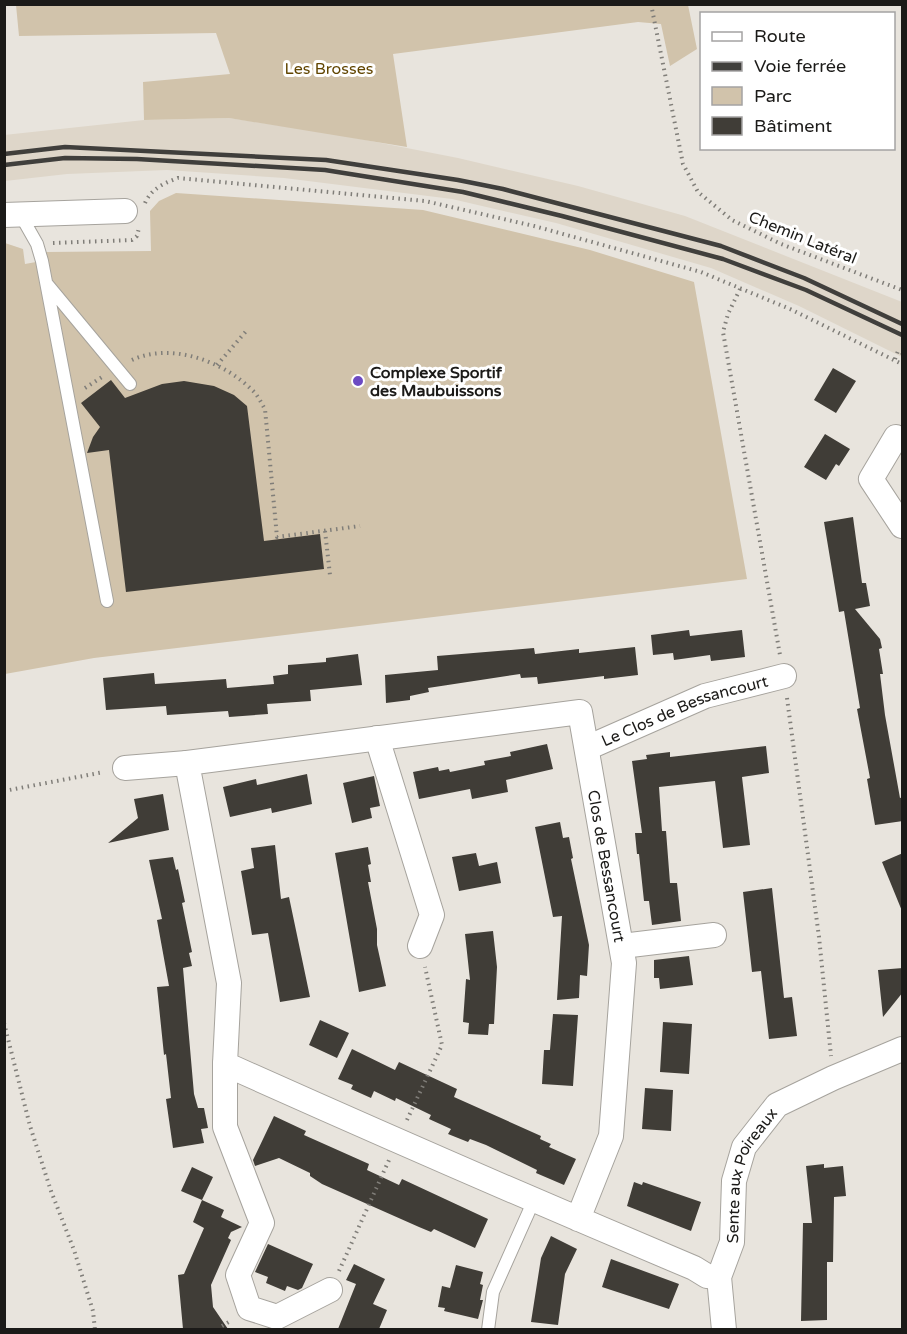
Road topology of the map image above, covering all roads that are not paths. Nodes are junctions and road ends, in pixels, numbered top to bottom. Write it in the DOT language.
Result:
graph roads {
  1 [pos="136,213"];
  2 [pos="12,214"];
  3 [pos="46,283"];
  4 [pos="130,384"];
  5 [pos="896,437"];
  6 [pos="903,526"];
  7 [pos="107,600"];
  8 [pos="784,676"];
  9 [pos="377,738"];
  10 [pos="587,748"];
  11 [pos="186,763"];
  12 [pos="125,768"];
  13 [pos="714,934"];
  14 [pos="420,946"];
  15 [pos="622,946"];
  16 [pos="903,1049"];
  17 [pos="225,1064"];
  18 [pos="534,1200"];
  19 [pos="578,1219"];
  20 [pos="720,1277"];
  21 [pos="330,1290"];
  22 [pos="488,1329"];
  23 [pos="724,1329"];
  1 -- 2 [label="street"];
  2 -- 3 [label="lane"];
  3 -- 4 [label="lane"];
  3 -- 7 [label="lane"];
  5 -- 6 [label="street"];
  8 -- 10 [label="street, Le Clos de Bessancourt"];
  9 -- 10 [label="street, Clos de Bessancourt"];
  9 -- 11 [label="street, Clos de Bessancourt"];
  9 -- 14 [label="street"];
  10 -- 15 [label="street, Clos de Bessancourt"];
  11 -- 12 [label="street, Clos de Bessancourt"];
  11 -- 17 [label="street"];
  13 -- 15 [label="street"];
  15 -- 19 [label="street, Clos de Bessancourt"];
  16 -- 20 [label="street, Sente aux Poireaux"];
  17 -- 18 [label="street"];
  17 -- 21 [label="street"];
  18 -- 19 [label="street"];
  18 -- 22 [label="lane"];
  19 -- 20 [label="street"];
  20 -- 23 [label="street"];
}
